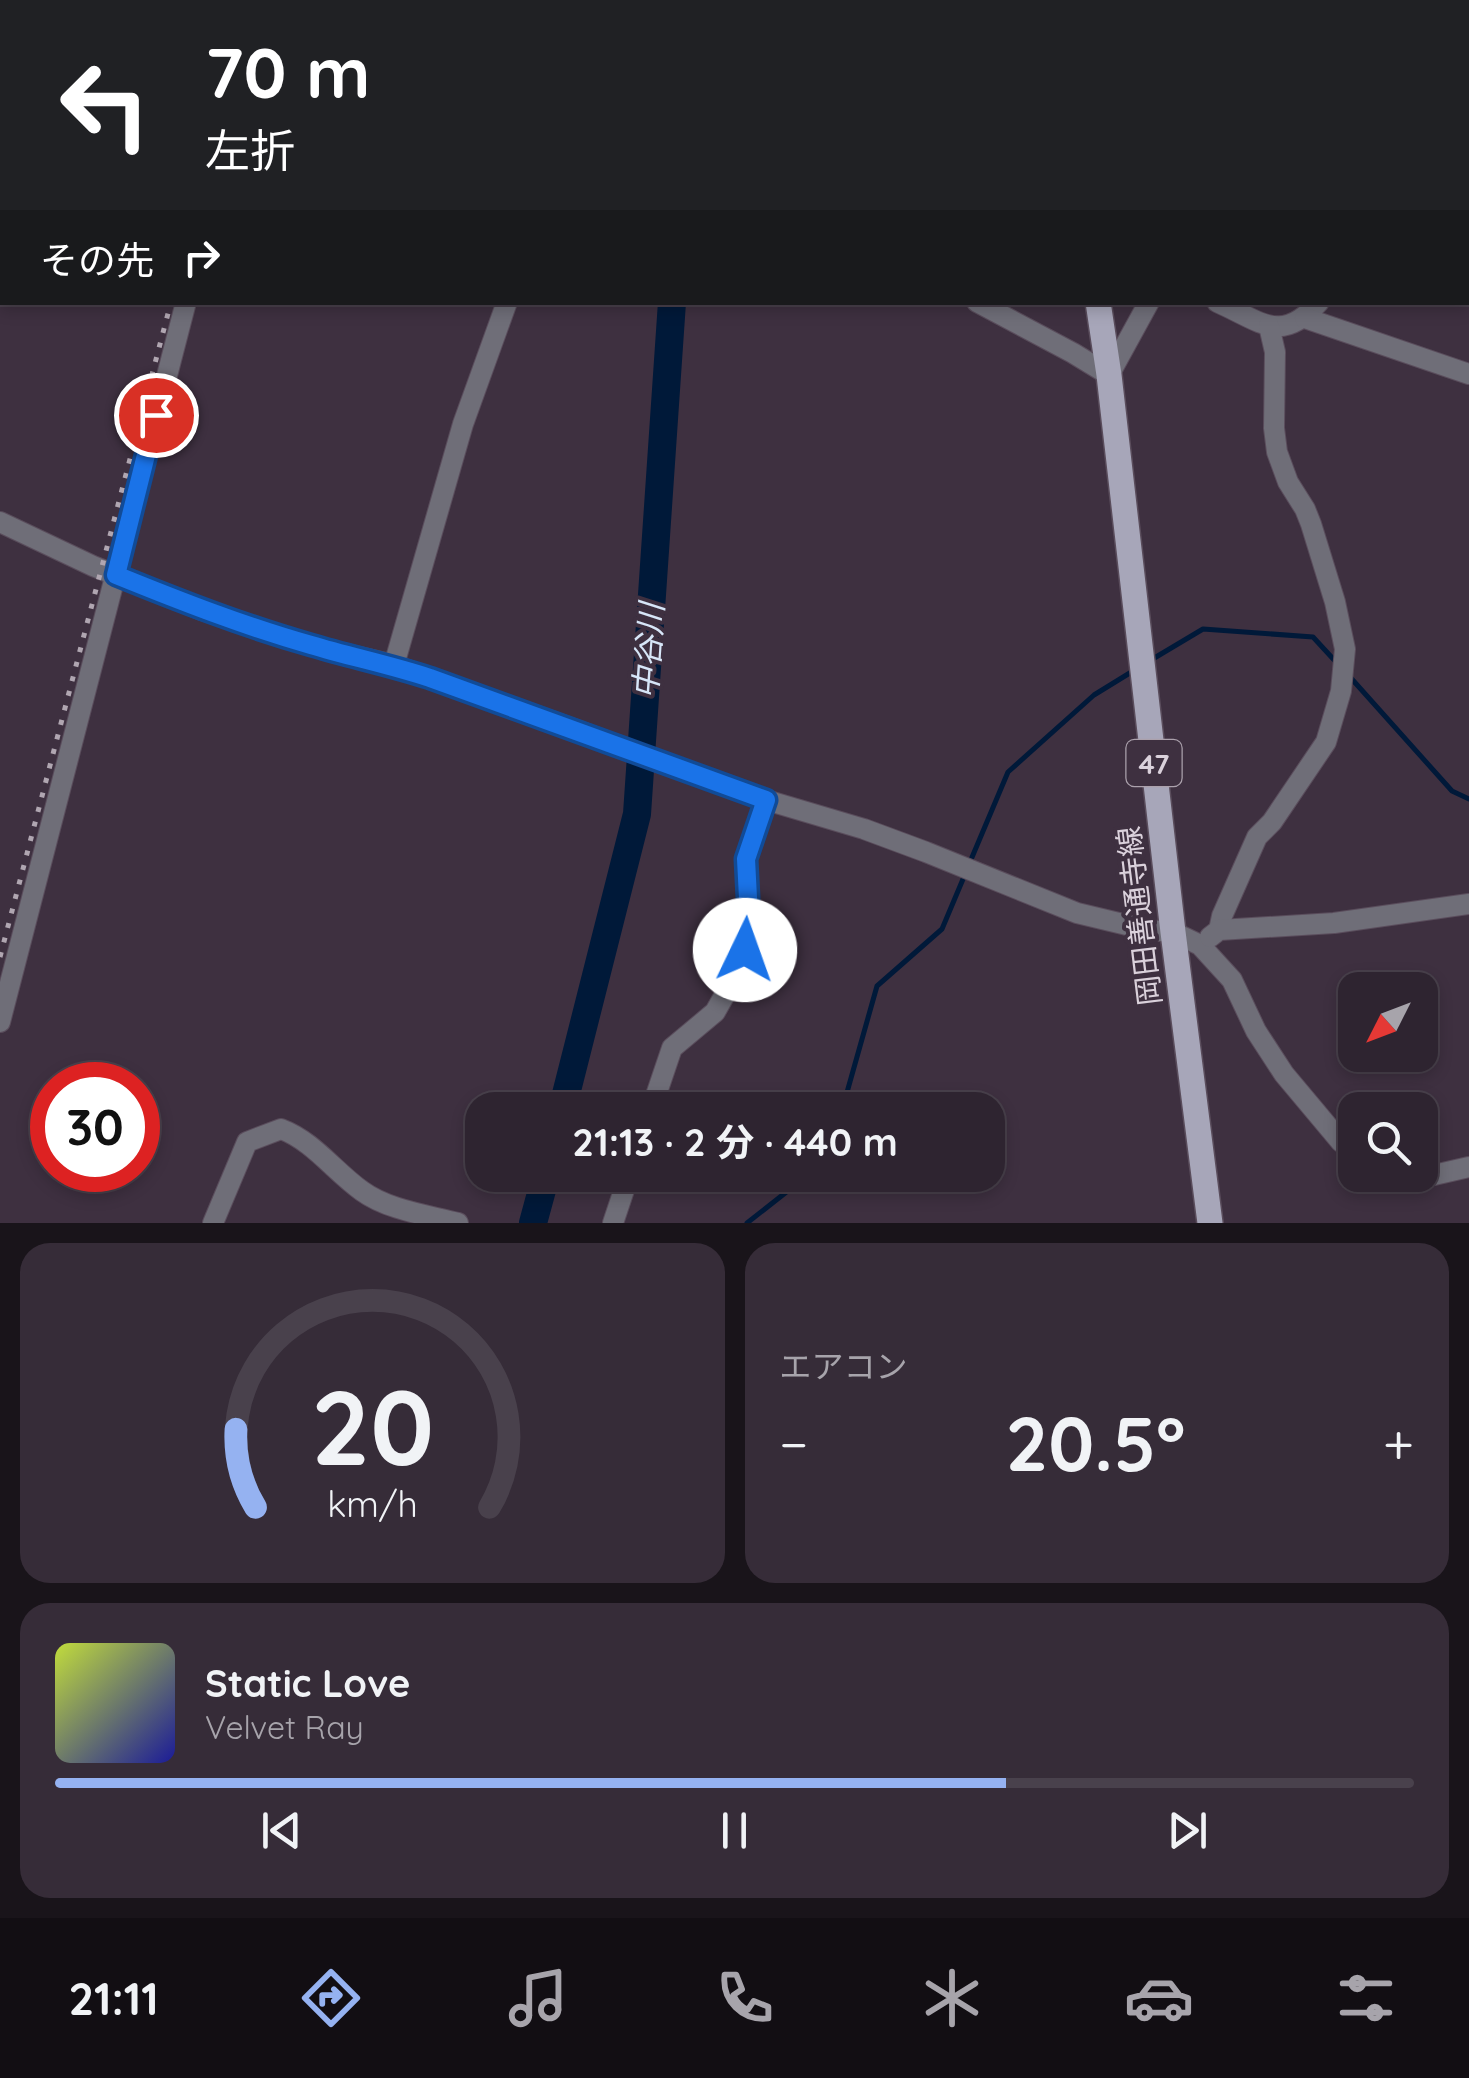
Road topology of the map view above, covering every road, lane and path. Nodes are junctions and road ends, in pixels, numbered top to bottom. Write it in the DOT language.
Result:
graph roads {
  1 [pos="185,305"];
  2 [pos="506,305"];
  3 [pos="983,305"];
  4 [pos="1098,305"];
  5 [pos="1146,305"];
  6 [pos="1224,305"];
  7 [pos="1312,310"];
  8 [pos="1269,326"];
  9 [pos="1469,374"];
  10 [pos="1109,375"];
  11 [pos="0,522"];
  12 [pos="116,575"];
  13 [pos="394,666"];
  14 [pos="766,800"];
  15 [pos="1469,904"];
  16 [pos="1220,930"];
  17 [pos="1173,932"];
  18 [pos="1200,944"];
  19 [pos="0,1022"];
  20 [pos="657,1092"];
  21 [pos="1338,1137"];
  22 [pos="1469,1167"];
  23 [pos="1438,1174"];
  24 [pos="623,1192"];
  25 [pos="214,1223"];
  26 [pos="458,1223"];
  27 [pos="612,1223"];
  28 [pos="1210,1223"];
  1 -- 12 [label="street"];
  2 -- 13 [label="street"];
  3 -- 10 [label="street"];
  4 -- 10 [label="main road, 岡田善通寺線 / 47"];
  5 -- 10 [label="street"];
  6 -- 8 [label="street"];
  7 -- 8 [label="street"];
  7 -- 9 [label="street"];
  8 -- 16 [label="street"];
  10 -- 17 [label="main road, 岡田善通寺線 / 47"];
  11 -- 12 [label="street"];
  12 -- 13 [label="street"];
  12 -- 19 [label="street"];
  13 -- 14 [label="street"];
  14 -- 17 [label="street"];
  14 -- 20 [label="street"];
  15 -- 16 [label="street"];
  16 -- 18 [label="street"];
  17 -- 18 [label="street"];
  17 -- 28 [label="main road, 岡田善通寺線 / 47"];
  18 -- 21 [label="street"];
  22 -- 23 [label="street"];
  24 -- 27 [label="street"];
  25 -- 26 [label="street"];
}
